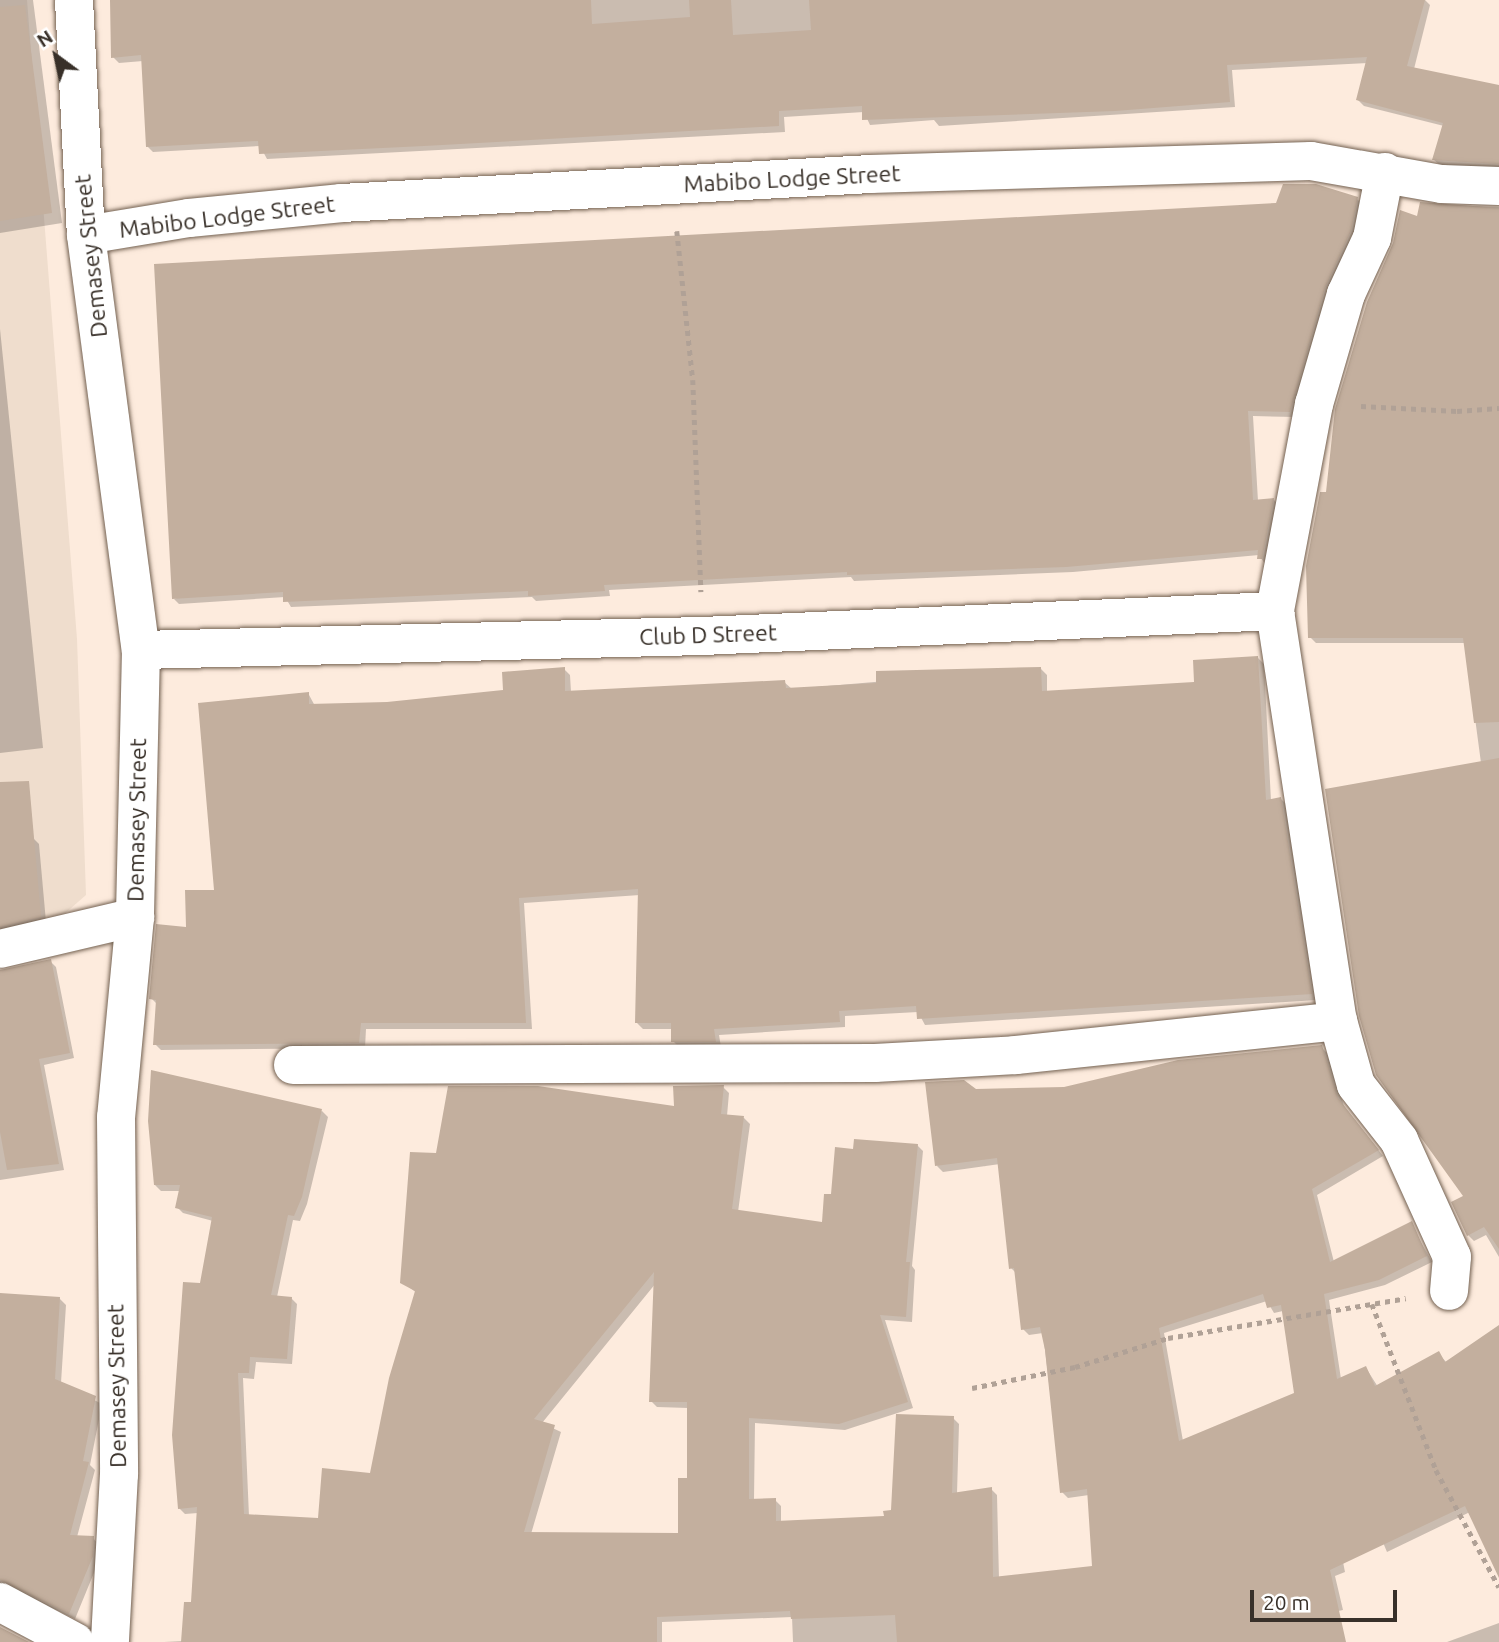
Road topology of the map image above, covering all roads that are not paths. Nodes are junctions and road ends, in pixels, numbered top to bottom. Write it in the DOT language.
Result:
graph roads {
  1 [pos="74,0"];
  2 [pos="1385,172"];
  3 [pos="1499,186"];
  4 [pos="86,235"];
  5 [pos="1275,611"];
  6 [pos="141,650"];
  7 [pos="135,917"];
  8 [pos="0,949"];
  9 [pos="1338,1021"];
  10 [pos="293,1065"];
  11 [pos="1449,1291"];
  12 [pos="0,1602"];
  13 [pos="75,1642"];
  14 [pos="110,1642"];
  1 -- 4 [label="street, Demasey Street"];
  2 -- 3 [label="street, Mabibo Lodge Street"];
  2 -- 4 [label="street, Mabibo Lodge Street"];
  2 -- 5 [label="street"];
  4 -- 6 [label="street, Demasey Street"];
  5 -- 6 [label="street, Club D Street"];
  5 -- 9 [label="street"];
  6 -- 7 [label="street, Demasey Street"];
  7 -- 8 [label="street"];
  7 -- 14 [label="street, Demasey Street"];
  9 -- 10 [label="street"];
  9 -- 11 [label="street"];
  12 -- 13 [label="street"];
}
